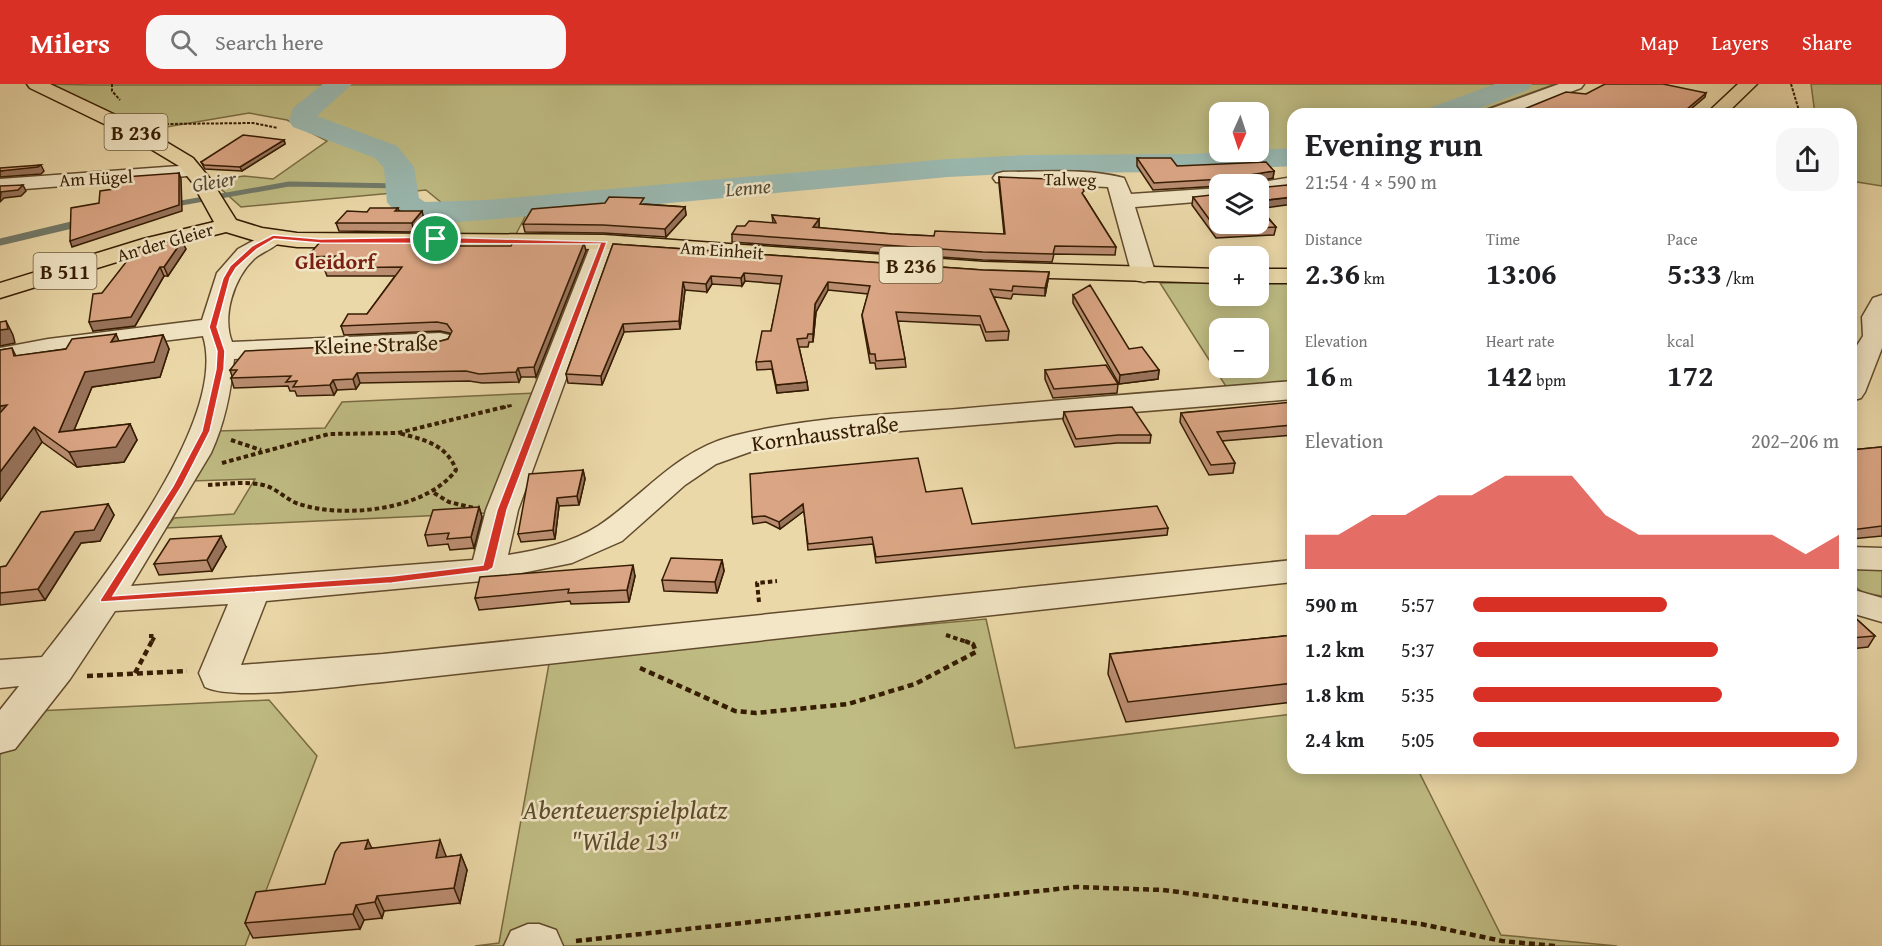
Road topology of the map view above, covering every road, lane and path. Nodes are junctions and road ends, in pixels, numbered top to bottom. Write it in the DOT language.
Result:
graph roads {
  1 [pos="36,84"];
  2 [pos="112,84"];
  3 [pos="1575,84"];
  4 [pos="1748,84"];
  5 [pos="1791,84"];
  6 [pos="123,103"];
  7 [pos="1510,108"];
  8 [pos="1722,108"];
  9 [pos="1798,108"];
  10 [pos="162,123"];
  11 [pos="278,128"];
  12 [pos="193,171"];
  13 [pos="1003,178"];
  14 [pos="1287,184"];
  15 [pos="0,185"];
  16 [pos="1269,186"];
  17 [pos="1209,195"];
  18 [pos="1123,201"];
  19 [pos="227,225"];
  20 [pos="273,237"];
  21 [pos="604,242"];
  22 [pos="1144,275"];
  23 [pos="1209,276"];
  24 [pos="1269,276"];
  25 [pos="1287,276"];
  26 [pos="0,291"];
  27 [pos="1882,303"];
  28 [pos="217,339"];
  29 [pos="440,341"];
  30 [pos="0,356"];
  31 [pos="1869,359"];
  32 [pos="1857,381"];
  33 [pos="1287,390"];
  34 [pos="543,397"];
  35 [pos="206,431"];
  36 [pos="398,433"];
  37 [pos="261,450"];
  38 [pos="180,482"];
  39 [pos="434,493"];
  40 [pos="461,505"];
  41 [pos="1857,558"];
  42 [pos="1882,559"];
  43 [pos="488,568"];
  44 [pos="1287,572"];
  45 [pos="777,581"];
  46 [pos="252,590"];
  47 [pos="105,600"];
  48 [pos="1857,603"];
  49 [pos="1882,610"];
  50 [pos="760,612"];
  51 [pos="904,613"];
  52 [pos="149,636"];
  53 [pos="602,644"];
  54 [pos="56,669"];
  55 [pos="0,674"];
  56 [pos="135,674"];
  57 [pos="7,723"];
  58 [pos="1502,941"];
  59 [pos="533,945"];
  60 [pos="1519,946"];
  61 [pos="1555,946"];
  1 -- 12 [label="main road, B 236"];
  2 -- 6 [label="path"];
  3 -- 7 [label="street"];
  4 -- 8 [label="main road"];
  5 -- 9 [label="path"];
  10 -- 11 [label="path"];
  12 -- 15 [label="street, Am Hügel"];
  12 -- 19 [label="main road, B 236"];
  13 -- 18 [label="street, Talweg"];
  14 -- 16 [label="street"];
  17 -- 18 [label="street, Talweg"];
  18 -- 22 [label="street, Talweg"];
  19 -- 20 [label="main road, Am Einheit / B 236"];
  19 -- 26 [label="main road, An der Gleier / B 511"];
  20 -- 21 [label="main road, Am Einheit / B 236"];
  20 -- 28 [label="street"];
  21 -- 22 [label="main road, Am Einheit / B 236"];
  21 -- 34 [label="street"];
  22 -- 23 [label="main road, Am Einheit / B 236"];
  24 -- 25 [label="main road"];
  27 -- 31 [label="street"];
  28 -- 29 [label="street, Kleine Straße"];
  28 -- 30 [label="street, Kleine Straße"];
  28 -- 35 [label="street"];
  31 -- 32 [label="street"];
  33 -- 43 [label="street, Kornhausstraße"];
  34 -- 36 [label="path"];
  34 -- 43 [label="street"];
  35 -- 37 [label="path"];
  35 -- 38 [label="street"];
  36 -- 37 [label="path"];
  36 -- 39 [label="path"];
  37 -- 38 [label="path"];
  38 -- 39 [label="path"];
  38 -- 47 [label="street"];
  39 -- 40 [label="path"];
  41 -- 42 [label="street"];
  43 -- 46 [label="street, Kornhausstraße"];
  44 -- 51 [label="street"];
  45 -- 50 [label="path"];
  46 -- 47 [label="street, Kornhausstraße"];
  46 -- 53 [label="street"];
  47 -- 54 [label="street"];
  48 -- 49 [label="street"];
  51 -- 53 [label="street"];
  51 -- 53 [label="path"];
  52 -- 56 [label="path"];
  54 -- 55 [label="street"];
  54 -- 57 [label="street"];
  58 -- 59 [label="path"];
  58 -- 60 [label="path"];
  58 -- 61 [label="path"];
}
